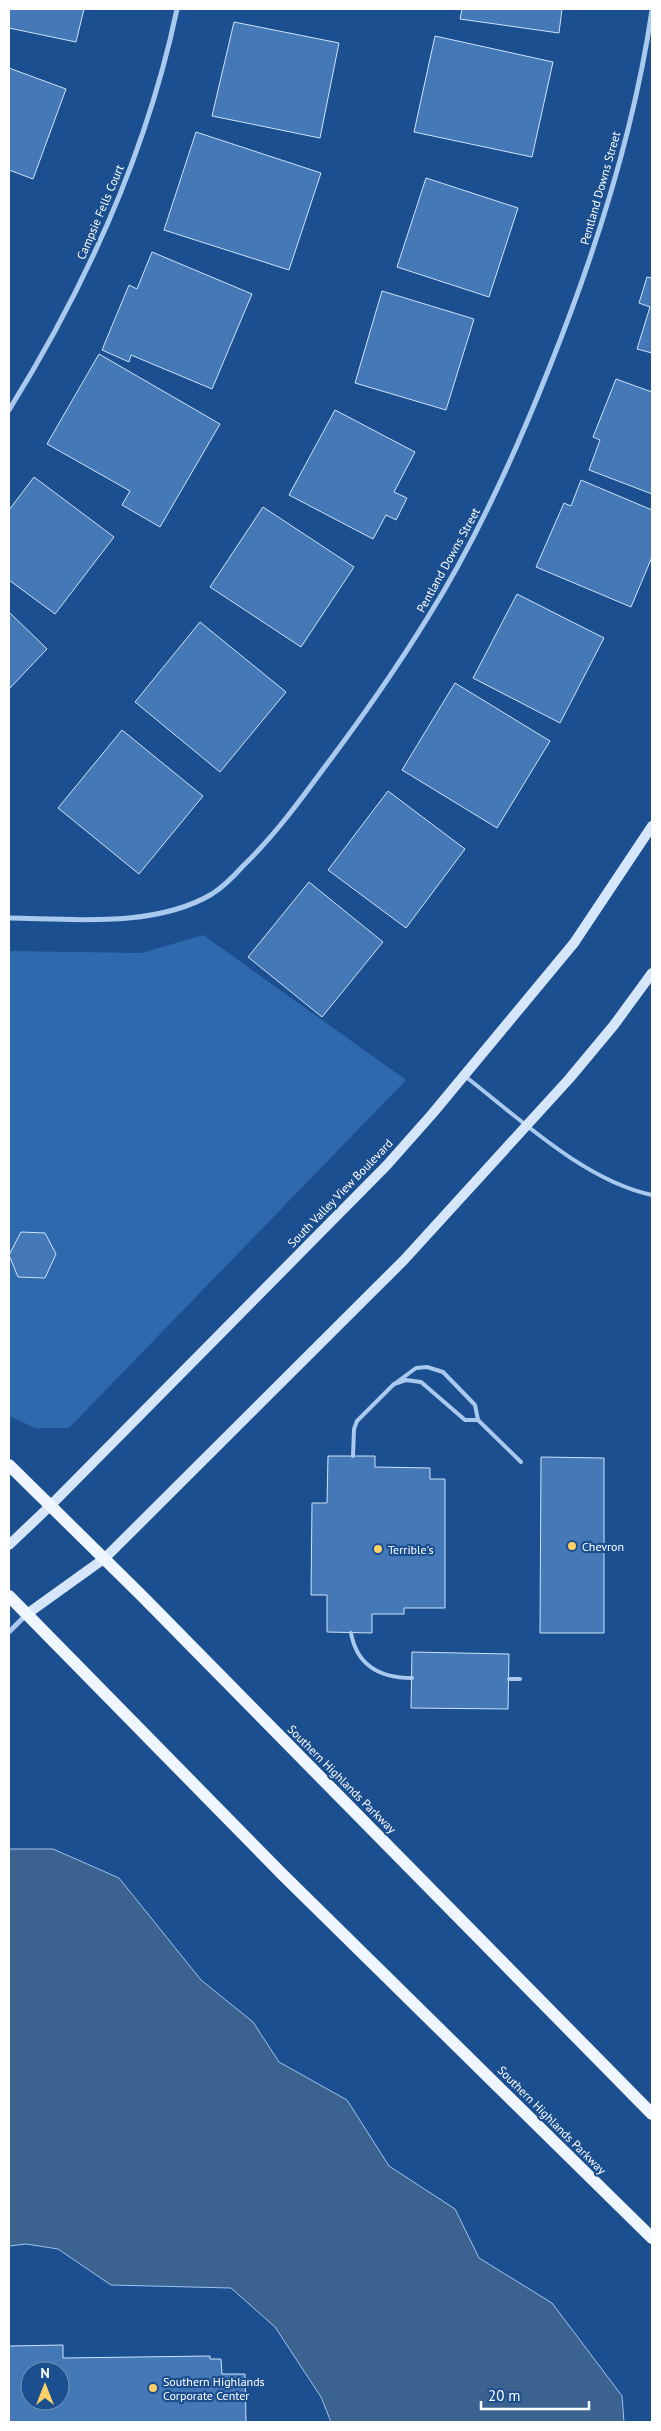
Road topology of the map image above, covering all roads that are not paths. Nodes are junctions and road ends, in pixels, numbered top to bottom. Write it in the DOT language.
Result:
graph roads {
  1 [pos="177,9"];
  2 [pos="652,10"];
  3 [pos="9,410"];
  4 [pos="652,826"];
  5 [pos="9,918"];
  6 [pos="652,973"];
  7 [pos="464,1075"];
  8 [pos="528,1125"];
  9 [pos="652,1195"];
  10 [pos="394,1384"];
  11 [pos="478,1420"];
  12 [pos="353,1456"];
  13 [pos="521,1462"];
  14 [pos="9,1465"];
  15 [pos="51,1505"];
  16 [pos="9,1545"];
  17 [pos="105,1558"];
  18 [pos="9,1596"];
  19 [pos="27,1614"];
  20 [pos="9,1632"];
  21 [pos="351,1633"];
  22 [pos="412,1678"];
  23 [pos="509,1679"];
  24 [pos="520,1679"];
  25 [pos="652,2114"];
  26 [pos="652,2238"];
  1 -- 3 [label="street, Campsie Fells Court"];
  2 -- 5 [label="street, Pentland Downs Street"];
  4 -- 7 [label="main road, South Valley View Boulevard"];
  6 -- 8 [label="main road"];
  7 -- 8 [label="lane"];
  7 -- 15 [label="main road, South Valley View Boulevard"];
  8 -- 9 [label="lane"];
  8 -- 17 [label="main road"];
  10 -- 11 [label="lane"];
  10 -- 11 [label="lane"];
  10 -- 12 [label="lane"];
  11 -- 13 [label="lane"];
  14 -- 15 [label="main road, Southern Highlands Parkway"];
  15 -- 16 [label="main road, South Valley View Boulevard"];
  15 -- 17 [label="main road, Southern Highlands Parkway"];
  17 -- 19 [label="main road"];
  17 -- 25 [label="main road, Southern Highlands Parkway"];
  18 -- 19 [label="main road, Southern Highlands Parkway"];
  19 -- 20 [label="street"];
  19 -- 26 [label="main road, Southern Highlands Parkway"];
  21 -- 22 [label="lane"];
  23 -- 24 [label="lane"];
}
